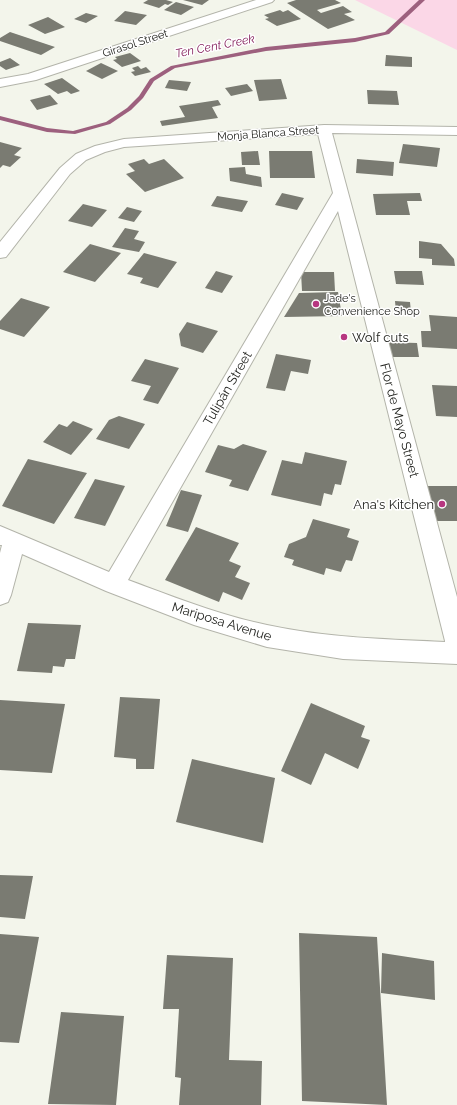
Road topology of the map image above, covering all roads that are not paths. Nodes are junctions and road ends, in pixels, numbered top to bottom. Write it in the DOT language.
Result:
graph roads {
  1 [pos="268,0"];
  2 [pos="0,83"];
  3 [pos="324,129"];
  4 [pos="457,131"];
  5 [pos="341,192"];
  6 [pos="7,237"];
  7 [pos="0,253"];
  8 [pos="7,538"];
  9 [pos="114,584"];
  10 [pos="0,595"];
  11 [pos="457,641"];
  12 [pos="457,653"];
  1 -- 2 [label="street, Girasol Street"];
  3 -- 4 [label="street, Monja Blanca Street"];
  3 -- 5 [label="street, Flor de Mayo Street"];
  3 -- 6 [label="street, Monja Blanca Street"];
  5 -- 9 [label="street, Tulipán Street"];
  5 -- 11 [label="street, Flor de Mayo Street"];
  6 -- 7 [label="street, Monja Blanca Street"];
  8 -- 9 [label="street, Mariposa Avenue"];
  8 -- 10 [label="street"];
  9 -- 12 [label="street, Mariposa Avenue"];
}
